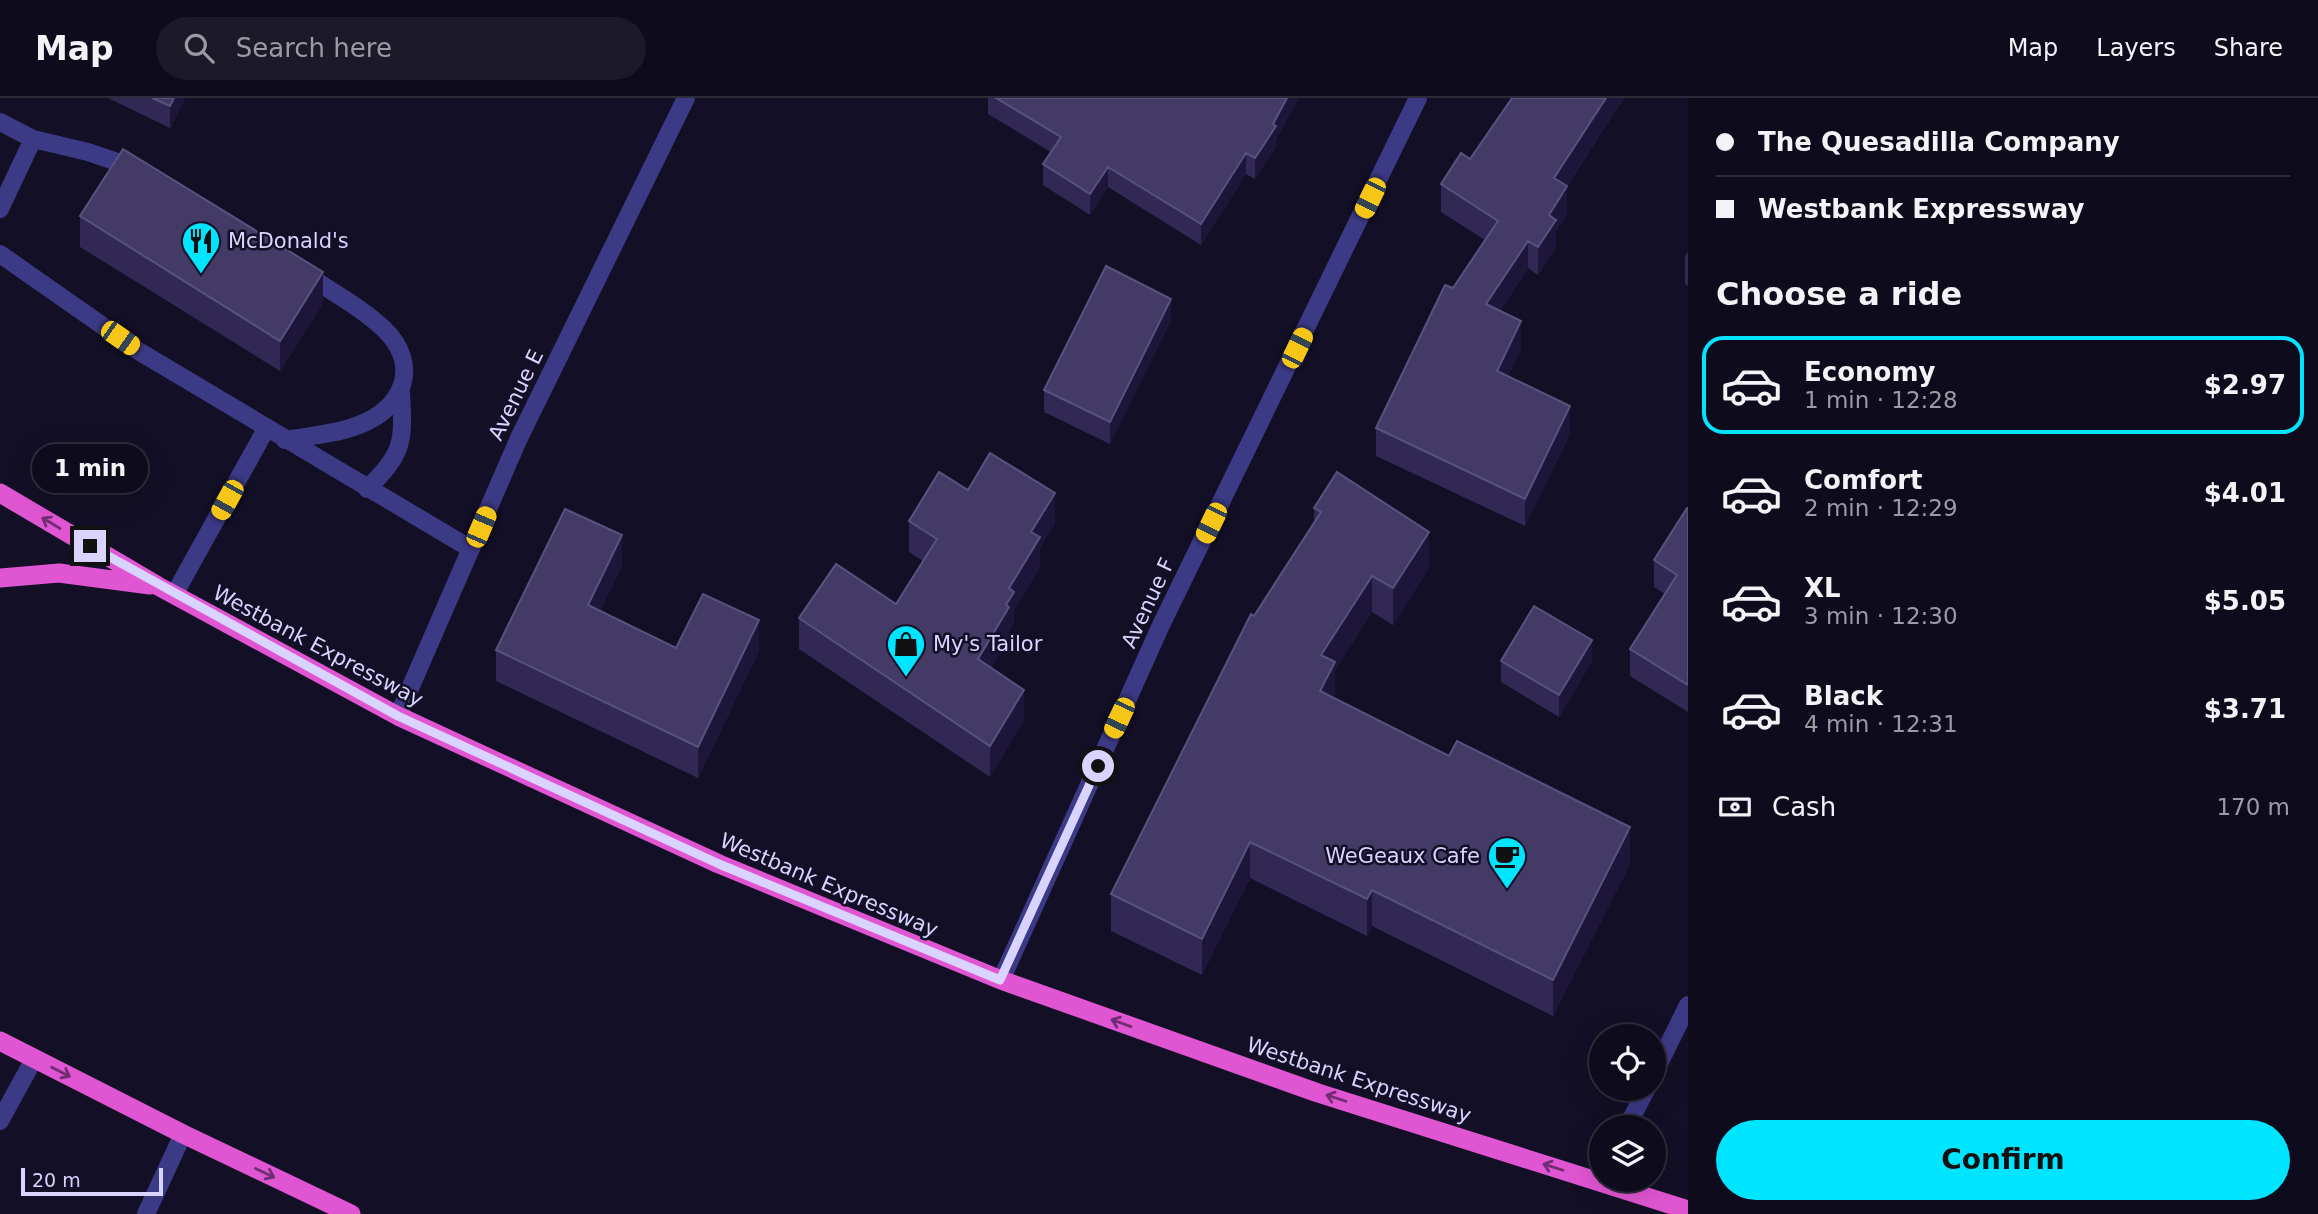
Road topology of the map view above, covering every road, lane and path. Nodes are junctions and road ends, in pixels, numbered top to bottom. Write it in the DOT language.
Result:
graph roads {
  1 [pos="686,98"];
  2 [pos="1418,98"];
  3 [pos="0,122"];
  4 [pos="33,139"];
  5 [pos="149,175"];
  6 [pos="0,209"];
  7 [pos="0,254"];
  8 [pos="286,260"];
  9 [pos="401,393"];
  10 [pos="266,429"];
  11 [pos="285,440"];
  12 [pos="367,489"];
  13 [pos="0,492"];
  14 [pos="471,549"];
  15 [pos="0,578"];
  16 [pos="166,591"];
  17 [pos="398,716"];
  18 [pos="1000,980"];
  19 [pos="1688,1005"];
  20 [pos="0,1041"];
  21 [pos="1666,1050"];
  22 [pos="34,1059"];
  23 [pos="0,1121"];
  24 [pos="183,1134"];
  25 [pos="1589,1177"];
  26 [pos="1634,1192"];
  27 [pos="1688,1210"];
  28 [pos="146,1214"];
  29 [pos="351,1214"];
  1 -- 14 [label="street, Avenue E"];
  2 -- 18 [label="street, Avenue F"];
  3 -- 4 [label="street"];
  4 -- 5 [label="street"];
  4 -- 6 [label="street"];
  7 -- 10 [label="street"];
  8 -- 9 [label="street"];
  9 -- 11 [label="street"];
  9 -- 12 [label="street"];
  10 -- 11 [label="street"];
  10 -- 16 [label="street"];
  11 -- 12 [label="street"];
  12 -- 14 [label="street"];
  16 -- 13 [label="highway, Westbank Expressway, one-way"];
  14 -- 17 [label="street, Avenue E"];
  15 -- 16 [label="highway"];
  16 -- 17 [label="highway, Westbank Expressway"];
  17 -- 18 [label="highway, Westbank Expressway"];
  25 -- 18 [label="highway, Westbank Expressway, one-way"];
  19 -- 21 [label="street"];
  20 -- 22 [label="highway"];
  22 -- 23 [label="street"];
  22 -- 24 [label="highway, one-way"];
  24 -- 28 [label="street"];
  24 -- 29 [label="highway, one-way"];
  26 -- 27 [label="highway, Westbank Expressway"];
}
